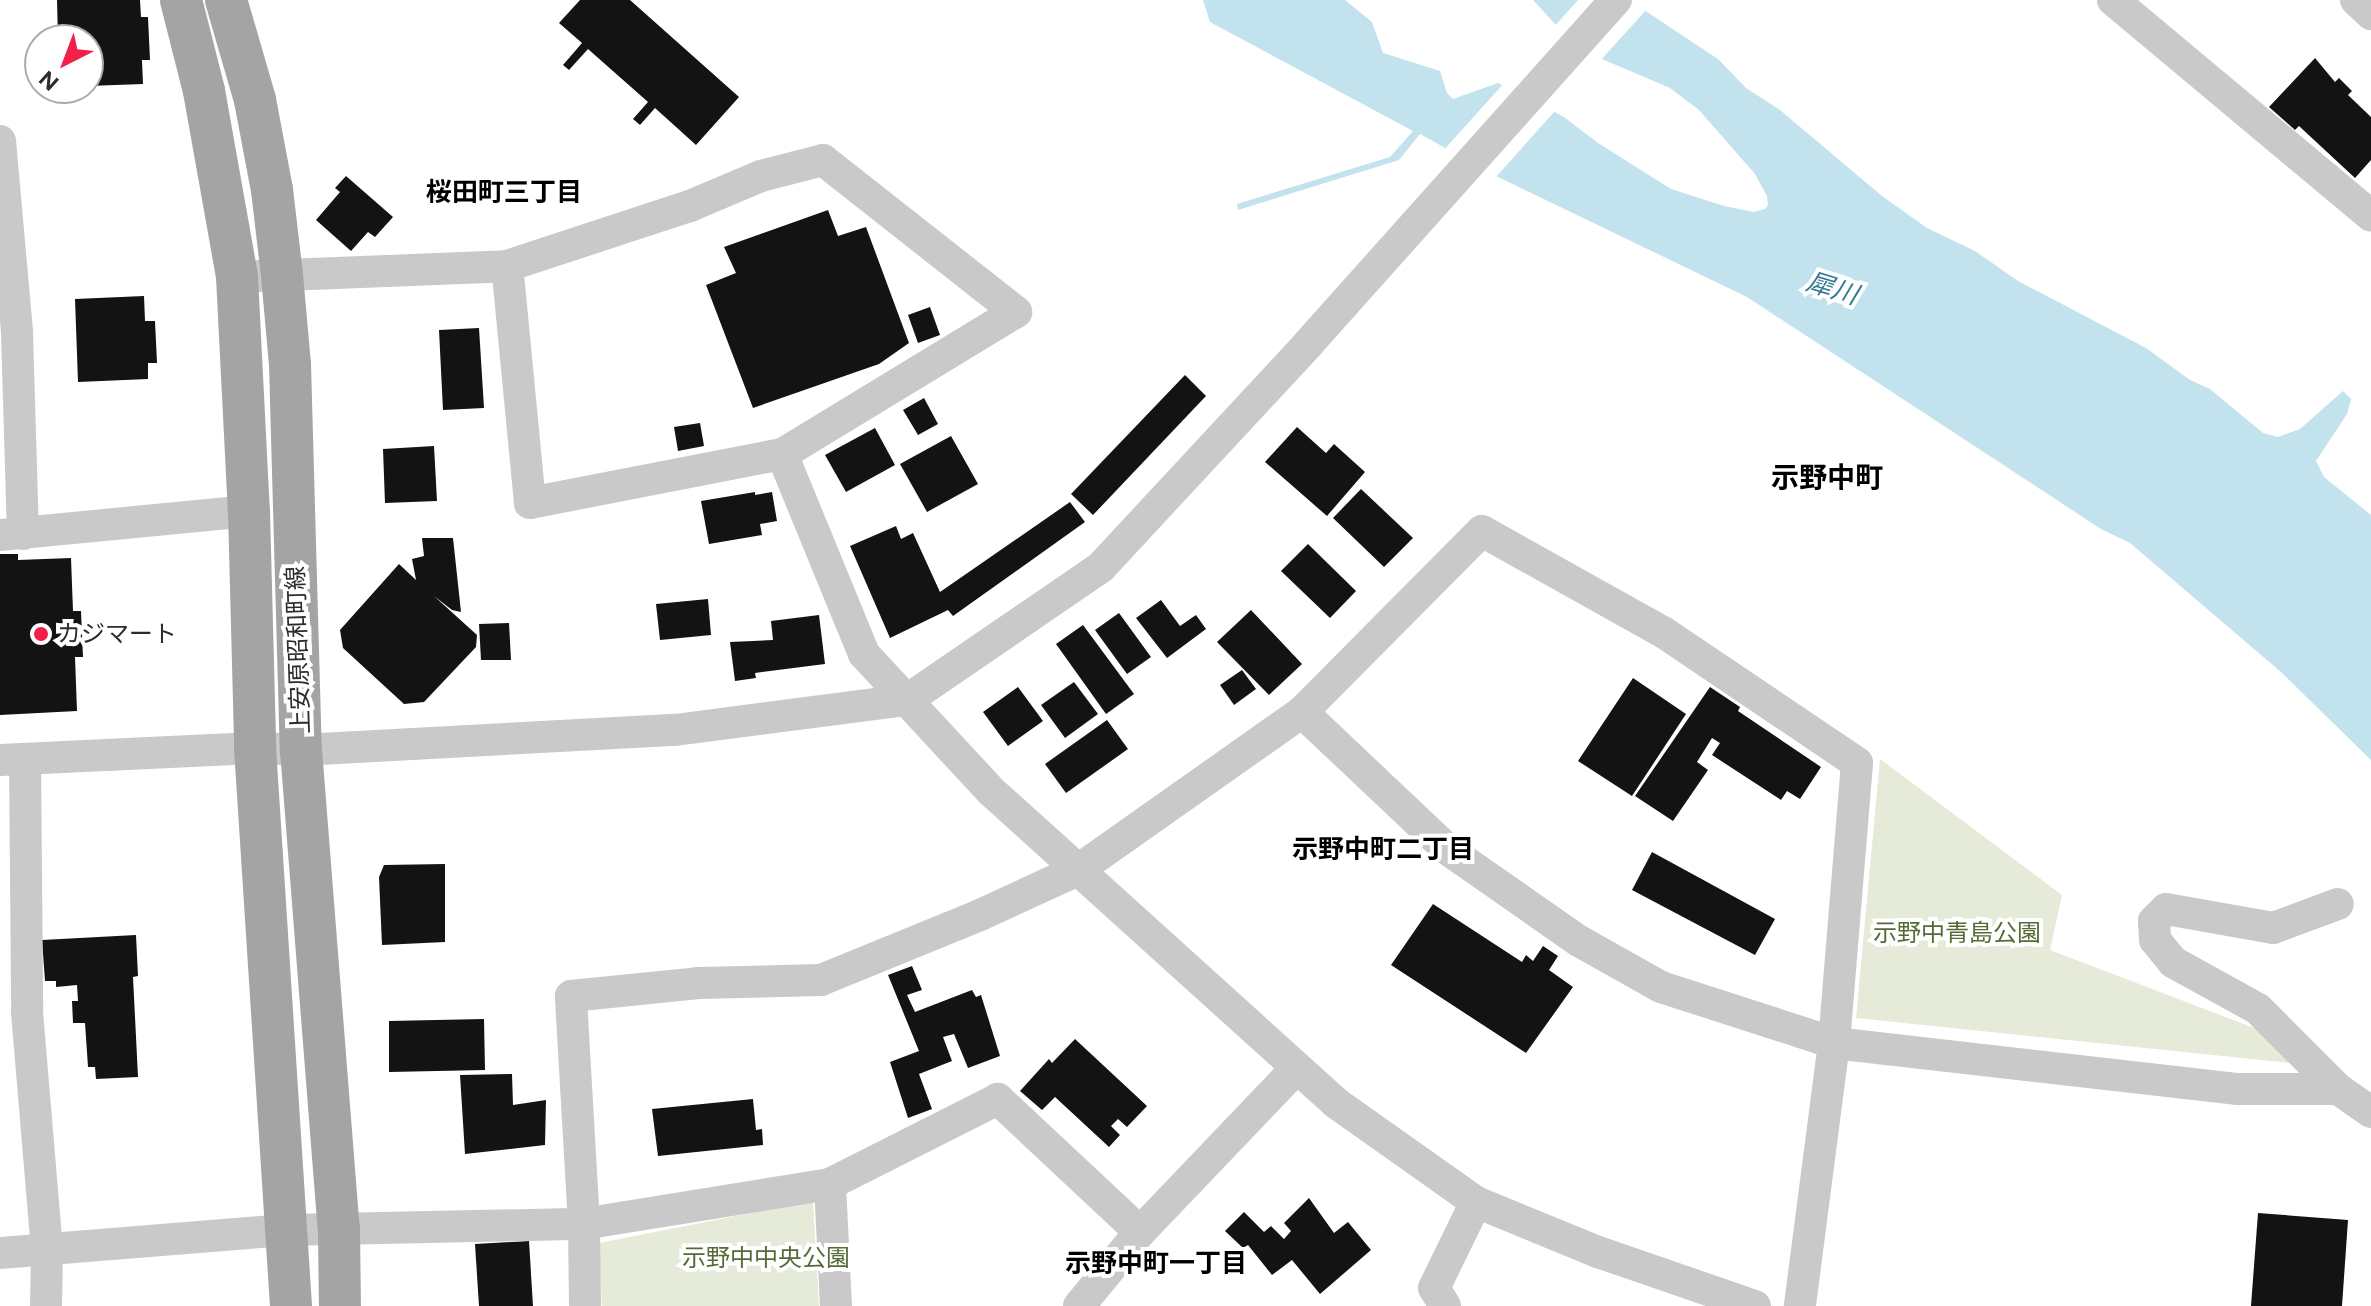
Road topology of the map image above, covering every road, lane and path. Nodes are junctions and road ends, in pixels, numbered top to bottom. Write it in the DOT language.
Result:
graph roads {
  1 [pos="181,0"];
  2 [pos="226,0"];
  3 [pos="1616,0"];
  4 [pos="2113,0"];
  5 [pos="2356,0"];
  6 [pos="2371,14"];
  7 [pos="0,141"];
  8 [pos="2371,216"];
  9 [pos="507,266"];
  10 [pos="282,275"];
  11 [pos="237,277"];
  12 [pos="9,333"];
  13 [pos="782,454"];
  14 [pos="249,511"];
  15 [pos="12,534"];
  16 [pos="907,700"];
  17 [pos="1302,712"];
  18 [pos="255,748"];
  19 [pos="301,750"];
  20 [pos="12,760"];
  21 [pos="1078,870"];
  22 [pos="2338,904"];
  23 [pos="14,1012"];
  24 [pos="1834,1043"];
  25 [pos="1296,1069"];
  26 [pos="2338,1089"];
  27 [pos="2371,1112"];
  28 [pos="830,1184"];
  29 [pos="1476,1202"];
  30 [pos="584,1224"];
  31 [pos="339,1229"];
  32 [pos="289,1230"];
  33 [pos="1140,1232"];
  34 [pos="47,1250"];
  35 [pos="0,1253"];
  36 [pos="1431,1300"];
  37 [pos="46,1306"];
  38 [pos="291,1306"];
  39 [pos="340,1306"];
  40 [pos="585,1306"];
  41 [pos="836,1306"];
  42 [pos="1079,1306"];
  43 [pos="1755,1306"];
  44 [pos="1800,1306"];
  1 -- 11 [label="main road, 上安原昭和町線"];
  2 -- 10 [label="main road, 上安原昭和町線"];
  3 -- 16 [label="street"];
  4 -- 8 [label="street"];
  5 -- 6 [label="street"];
  7 -- 12 [label="street"];
  9 -- 10 [label="street"];
  9 -- 13 [label="street"];
  9 -- 13 [label="street"];
  10 -- 11 [label="street"];
  10 -- 19 [label="main road, 上安原昭和町線"];
  11 -- 14 [label="main road, 上安原昭和町線"];
  12 -- 15 [label="street"];
  13 -- 16 [label="street"];
  14 -- 15 [label="street"];
  14 -- 18 [label="main road, 上安原昭和町線"];
  16 -- 19 [label="street"];
  16 -- 21 [label="street"];
  17 -- 21 [label="street"];
  17 -- 24 [label="street"];
  17 -- 24 [label="street"];
  18 -- 19 [label="street"];
  18 -- 20 [label="street"];
  18 -- 32 [label="main road, 上安原昭和町線"];
  19 -- 31 [label="main road, 上安原昭和町線"];
  20 -- 23 [label="street"];
  21 -- 25 [label="street"];
  21 -- 30 [label="street"];
  22 -- 26 [label="street"];
  23 -- 34 [label="street"];
  24 -- 26 [label="street"];
  24 -- 44 [label="street"];
  25 -- 29 [label="street"];
  25 -- 33 [label="street"];
  26 -- 27 [label="street"];
  28 -- 30 [label="street"];
  28 -- 33 [label="street"];
  28 -- 41 [label="street"];
  29 -- 36 [label="street"];
  29 -- 43 [label="street"];
  30 -- 31 [label="street"];
  30 -- 40 [label="street"];
  31 -- 32 [label="street"];
  31 -- 39 [label="main road, 上安原昭和町線"];
  32 -- 34 [label="street"];
  32 -- 38 [label="main road, 上安原昭和町線"];
  33 -- 42 [label="street"];
  34 -- 35 [label="street"];
  34 -- 37 [label="street"];
}
